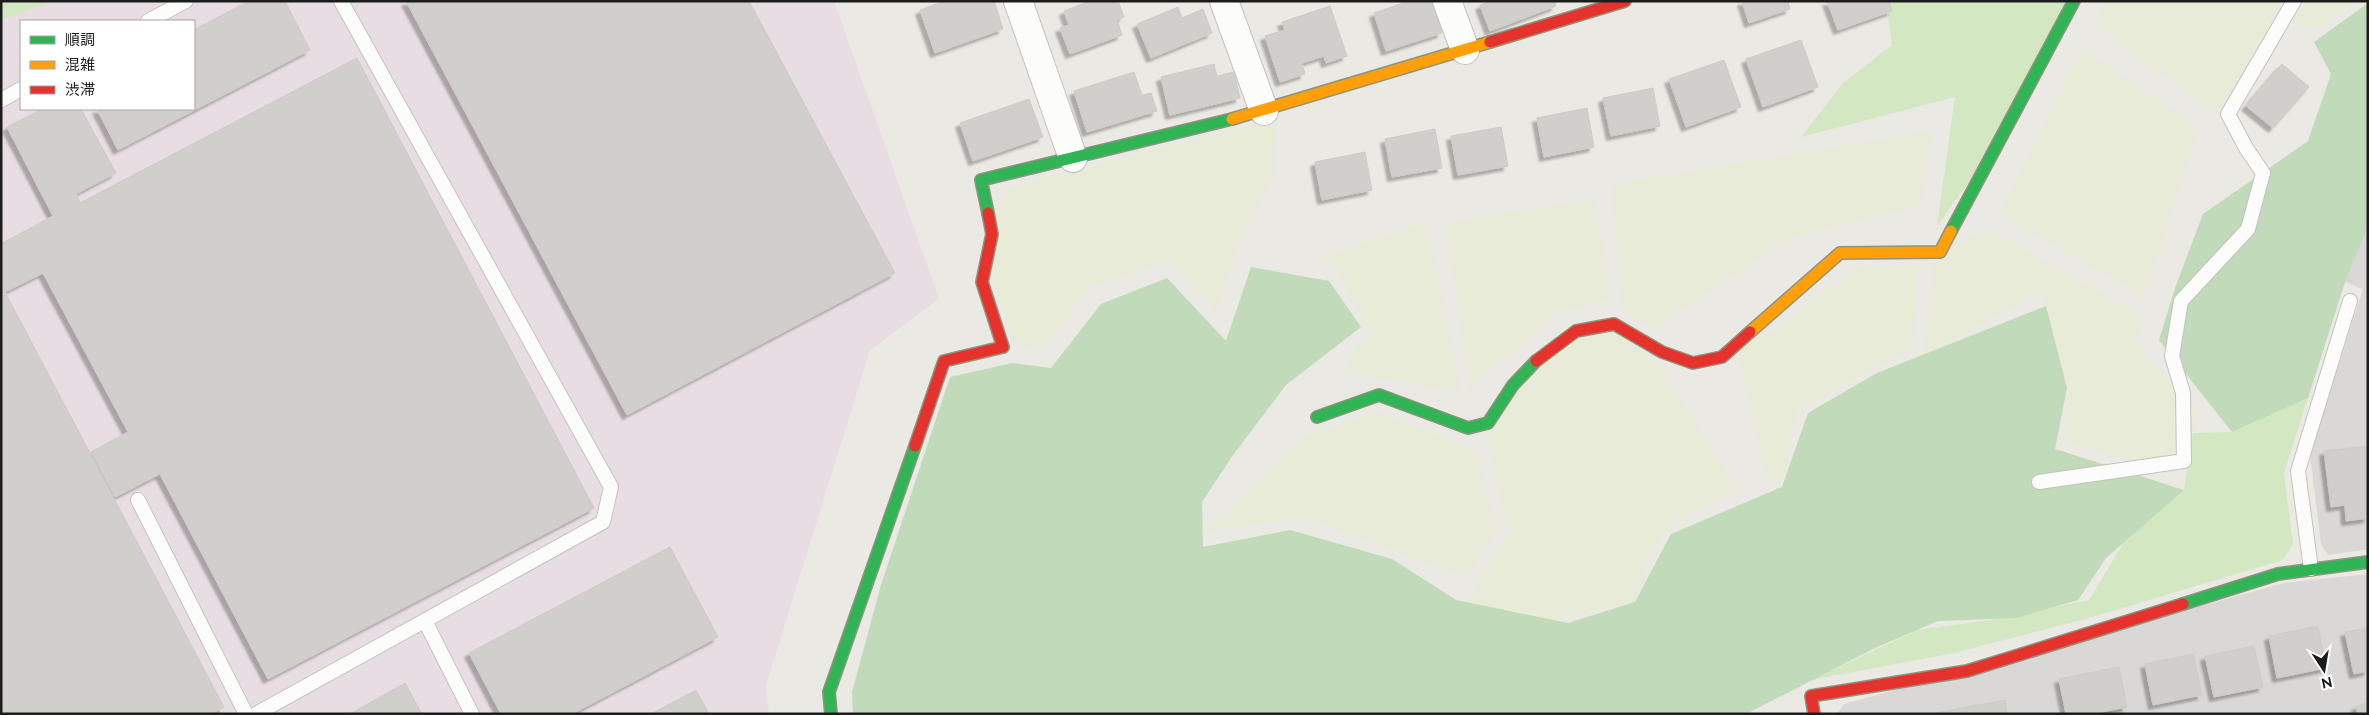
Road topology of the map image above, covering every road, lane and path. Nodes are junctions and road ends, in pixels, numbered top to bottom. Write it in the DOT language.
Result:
graph roads {
  1 [pos="186,1"];
  2 [pos="341,1"];
  3 [pos="1018,1"];
  4 [pos="1224,1"];
  5 [pos="1447,1"];
  6 [pos="1625,1"];
  7 [pos="2074,1"];
  8 [pos="2294,1"];
  9 [pos="150,20"];
  10 [pos="1465,50"];
  11 [pos="20,90"];
  12 [pos="1,100"];
  13 [pos="1264,111"];
  14 [pos="1073,158"];
  15 [pos="2350,301"];
  16 [pos="1318,417"];
  17 [pos="2039,482"];
  18 [pos="138,500"];
  19 [pos="2368,562"];
  20 [pos="2311,569"];
  21 [pos="425,621"];
  22 [pos="246,714"];
  23 [pos="256,714"];
  24 [pos="472,714"];
  25 [pos="831,714"];
  26 [pos="1814,714"];
  1 -- 9 [label="lane"];
  2 -- 21 [label="lane"];
  3 -- 14 [label="street"];
  4 -- 13 [label="street"];
  5 -- 10 [label="street"];
  6 -- 10 [label="street"];
  7 -- 16 [label="street"];
  8 -- 17 [label="lane"];
  10 -- 13 [label="street"];
  11 -- 12 [label="lane"];
  13 -- 14 [label="street"];
  14 -- 25 [label="street"];
  15 -- 20 [label="lane"];
  18 -- 22 [label="lane"];
  19 -- 20 [label="street"];
  20 -- 26 [label="street"];
  21 -- 23 [label="lane"];
  21 -- 24 [label="lane"];
}
